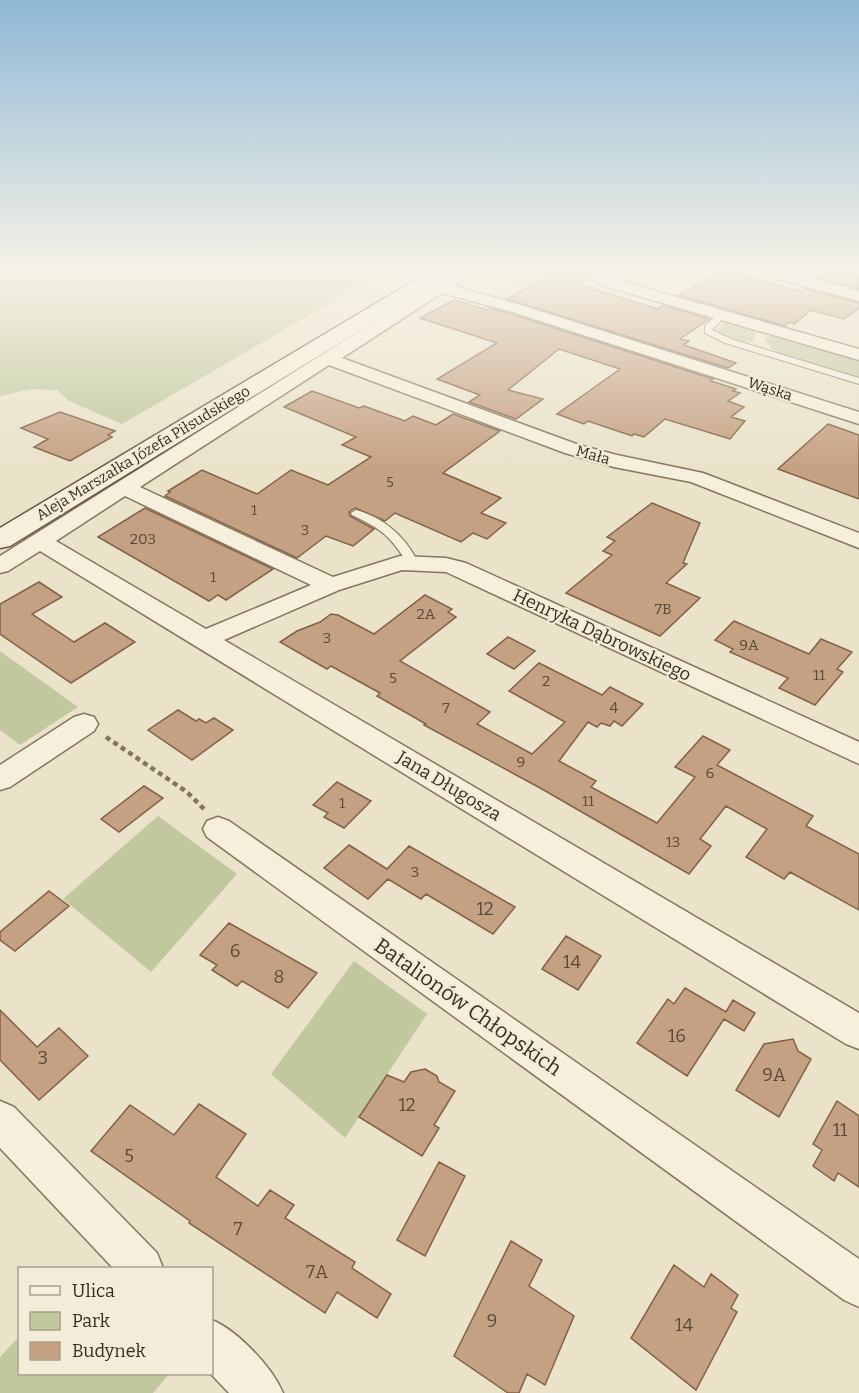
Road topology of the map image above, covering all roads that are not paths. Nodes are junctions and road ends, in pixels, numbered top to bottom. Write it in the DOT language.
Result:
graph roads {
  1 [pos="303,338"];
  2 [pos="342,338"];
  3 [pos="358,338"];
  4 [pos="609,338"];
  5 [pos="722,338"];
  6 [pos="801,338"];
  7 [pos="859,355"];
  8 [pos="329,359"];
  9 [pos="859,381"];
  10 [pos="859,418"];
  11 [pos="125,488"];
  12 [pos="356,513"];
  13 [pos="0,519"];
  14 [pos="0,540"];
  15 [pos="40,540"];
  16 [pos="859,541"];
  17 [pos="412,562"];
  18 [pos="0,566"];
  19 [pos="331,585"];
  20 [pos="204,639"];
  21 [pos="84,724"];
  22 [pos="859,754"];
  23 [pos="0,779"];
  24 [pos="219,829"];
  25 [pos="859,1032"];
  26 [pos="0,1120"];
  27 [pos="140,1267"];
  28 [pos="859,1285"];
  29 [pos="213,1343"];
  30 [pos="260,1393"];
  1 -- 13 [label="main road, Aleja Marszałka Józefa Piłsudskiego"];
  2 -- 14 [label="main road, Aleja Marszałka Józefa Piłsudskiego"];
  3 -- 8 [label="street"];
  4 -- 10 [label="street, Wąska"];
  5 -- 9 [label="lane"];
  6 -- 7 [label="street"];
  8 -- 11 [label="street"];
  8 -- 16 [label="street, Mała"];
  11 -- 15 [label="street"];
  11 -- 19 [label="street"];
  12 -- 17 [label="lane"];
  15 -- 18 [label="street"];
  15 -- 20 [label="street, Jana Długosza"];
  17 -- 19 [label="street, Henryka Dąbrowskiego"];
  17 -- 22 [label="street, Henryka Dąbrowskiego"];
  19 -- 20 [label="street, Henryka Dąbrowskiego"];
  20 -- 25 [label="street, Jana Długosza"];
  21 -- 23 [label="street"];
  24 -- 28 [label="street, Batalionów Chłopskich"];
  26 -- 27 [label="street"];
  29 -- 30 [label="street"];
}
